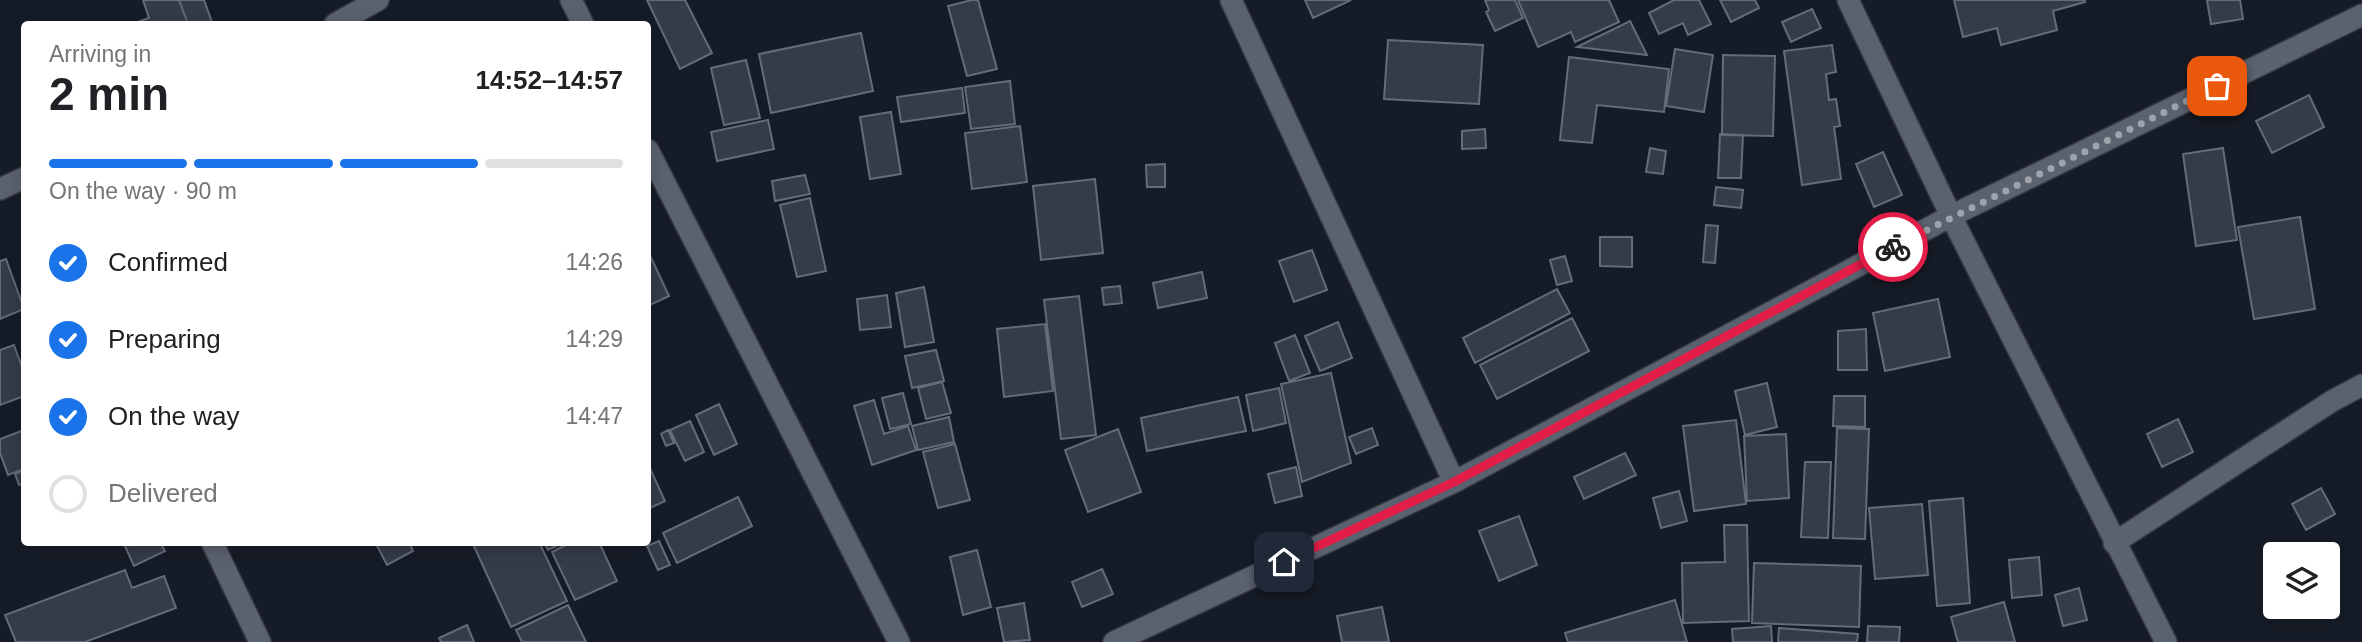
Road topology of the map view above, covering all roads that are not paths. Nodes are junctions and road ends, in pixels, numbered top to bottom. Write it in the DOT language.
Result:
graph roads {
  1 [pos="379,0"];
  2 [pos="571,0"];
  3 [pos="1231,0"];
  4 [pos="1848,0"];
  5 [pos="2362,15"];
  6 [pos="340,21"];
  7 [pos="582,21"];
  8 [pos="651,156"];
  9 [pos="21,179"];
  10 [pos="0,189"];
  11 [pos="1951,216"];
  12 [pos="2362,386"];
  13 [pos="1454,482"];
  14 [pos="2114,543"];
  15 [pos="214,546"];
  16 [pos="260,642"];
  17 [pos="898,642"];
  18 [pos="1114,642"];
  19 [pos="2166,642"];
  1 -- 6 [label="street"];
  2 -- 7 [label="street"];
  3 -- 13 [label="street"];
  4 -- 11 [label="street"];
  5 -- 11 [label="street"];
  8 -- 17 [label="street"];
  9 -- 10 [label="street"];
  11 -- 13 [label="street"];
  11 -- 14 [label="street"];
  12 -- 14 [label="street"];
  13 -- 18 [label="street"];
  14 -- 19 [label="street"];
  15 -- 16 [label="street"];
}
